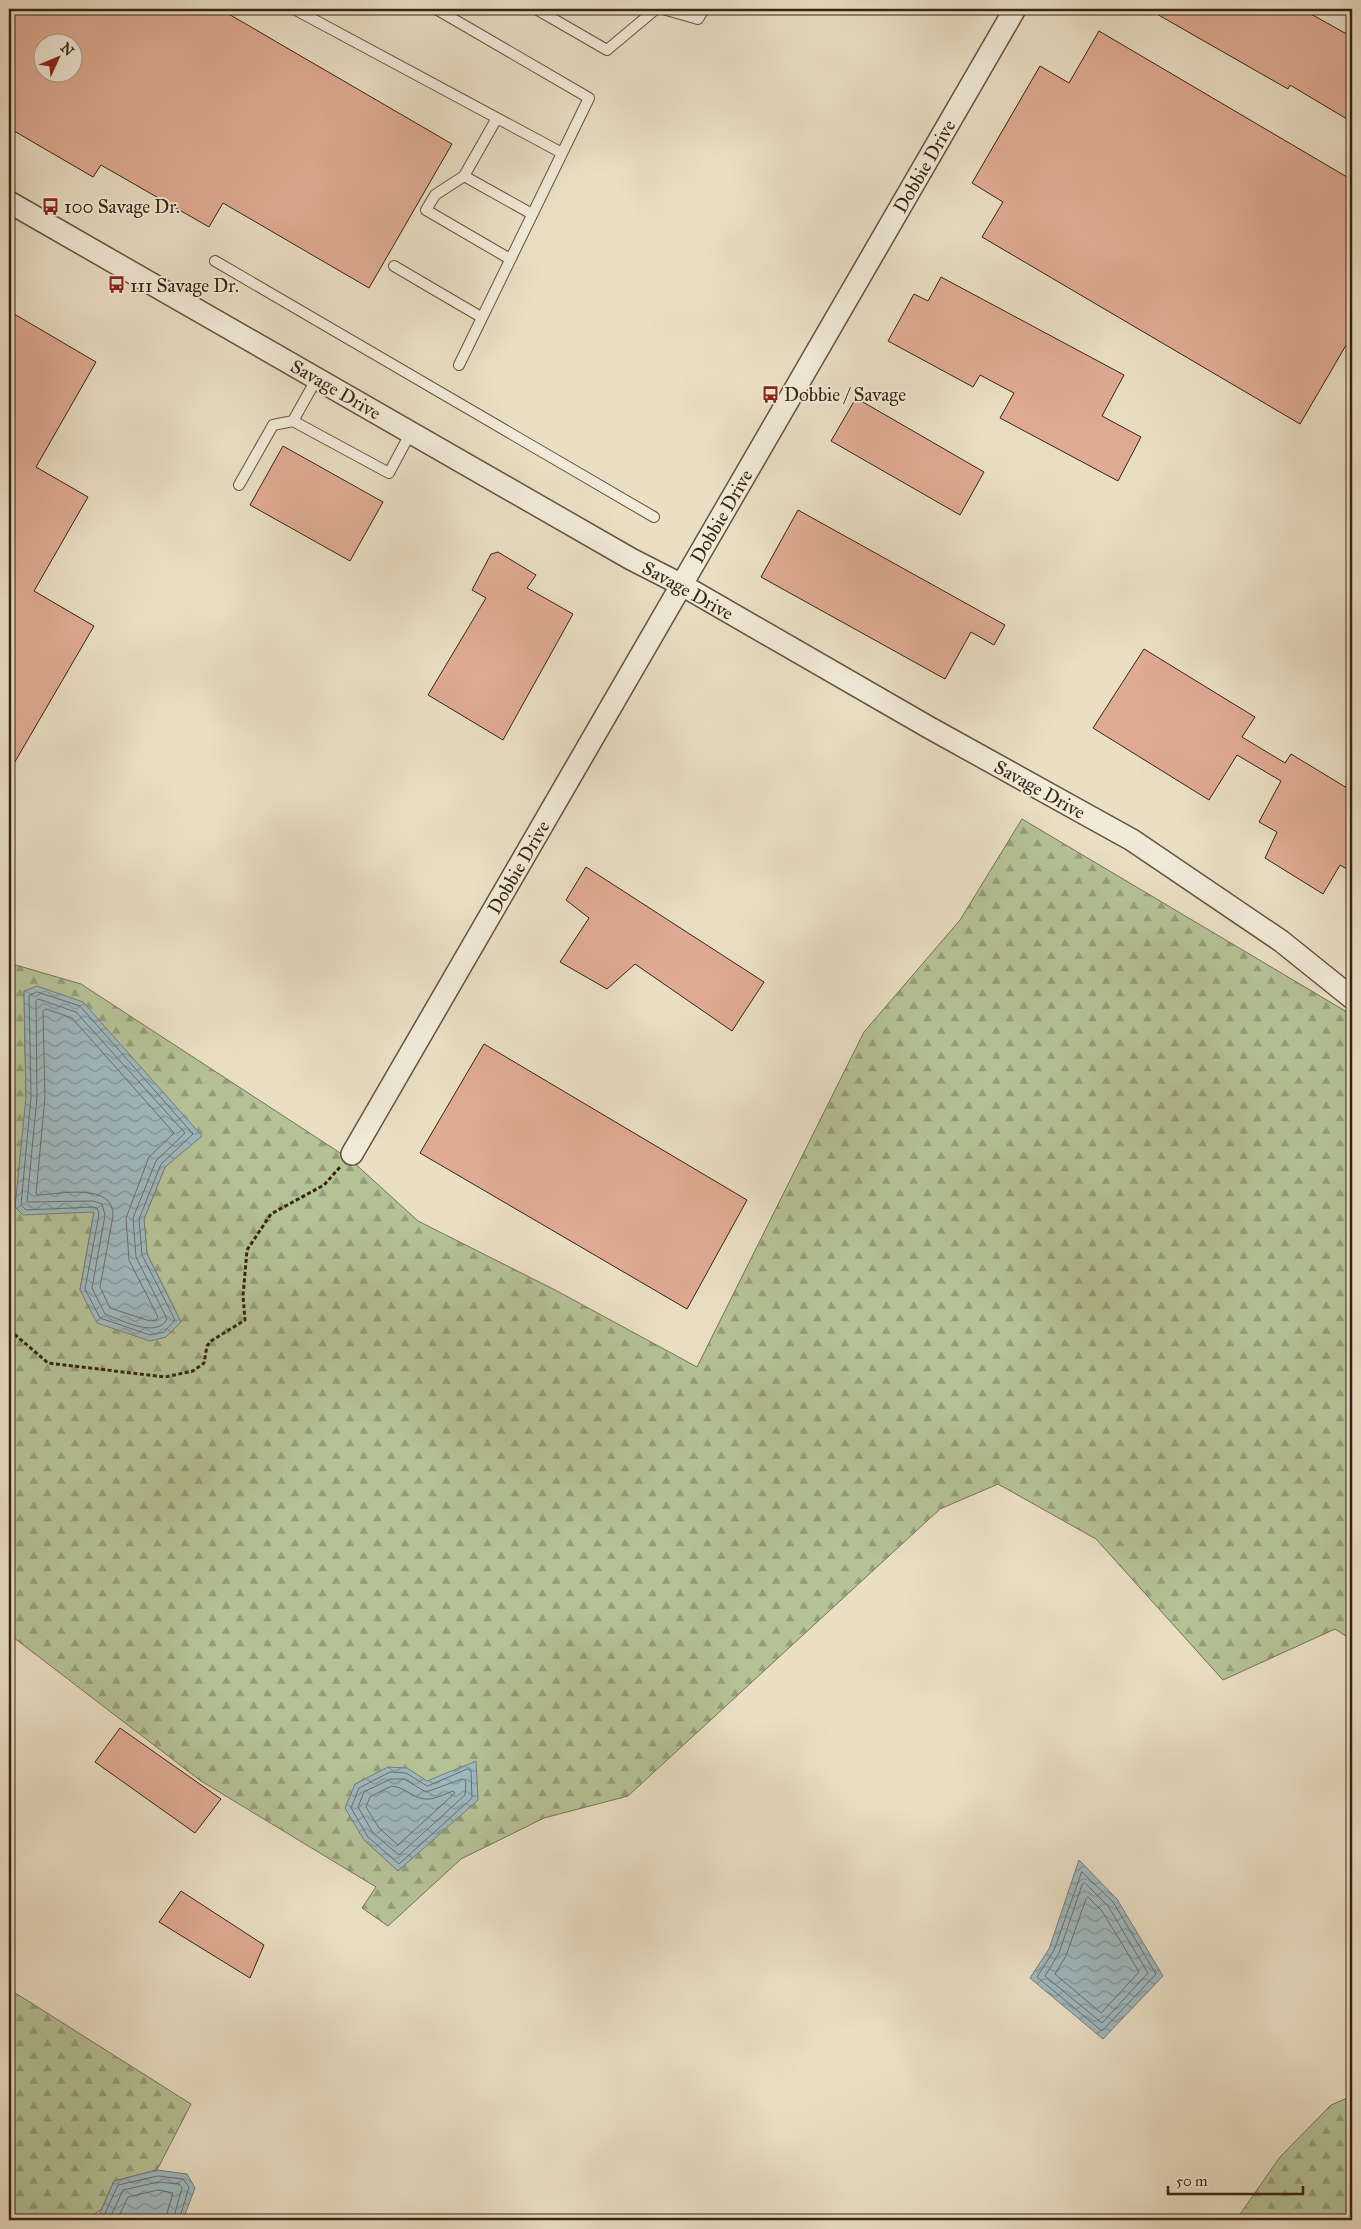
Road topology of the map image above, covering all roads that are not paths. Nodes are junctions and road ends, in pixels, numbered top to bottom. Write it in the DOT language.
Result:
graph roads {
  1 [pos="294,9"];
  2 [pos="436,9"];
  3 [pos="536,9"];
  4 [pos="656,9"];
  5 [pos="663,9"];
  6 [pos="704,9"];
  7 [pos="1015,9"];
  8 [pos="498,118"];
  9 [pos="562,153"];
  10 [pos="464,176"];
  11 [pos="9,202"];
  12 [pos="532,214"];
  13 [pos="510,259"];
  14 [pos="215,261"];
  15 [pos="394,266"];
  16 [pos="481,317"];
  17 [pos="459,365"];
  18 [pos="317,378"];
  19 [pos="293,421"];
  20 [pos="411,432"];
  21 [pos="239,485"];
  22 [pos="654,517"];
  23 [pos="682,585"];
  24 [pos="1352,998"];
  25 [pos="352,1154"];
  1 -- 8 [label="lane"];
  2 -- 9 [label="lane"];
  3 -- 4 [label="lane"];
  5 -- 6 [label="lane"];
  7 -- 23 [label="street, Dobbie Drive"];
  8 -- 9 [label="lane"];
  8 -- 10 [label="lane"];
  9 -- 12 [label="lane"];
  10 -- 12 [label="lane"];
  10 -- 13 [label="lane"];
  11 -- 18 [label="street, Savage Drive"];
  12 -- 13 [label="lane"];
  13 -- 16 [label="lane"];
  14 -- 22 [label="lane"];
  15 -- 16 [label="lane"];
  16 -- 17 [label="lane"];
  18 -- 19 [label="lane"];
  18 -- 20 [label="street, Savage Drive"];
  19 -- 20 [label="lane"];
  19 -- 21 [label="lane"];
  20 -- 23 [label="street, Savage Drive"];
  23 -- 24 [label="street, Savage Drive"];
  23 -- 25 [label="street, Dobbie Drive"];
}
